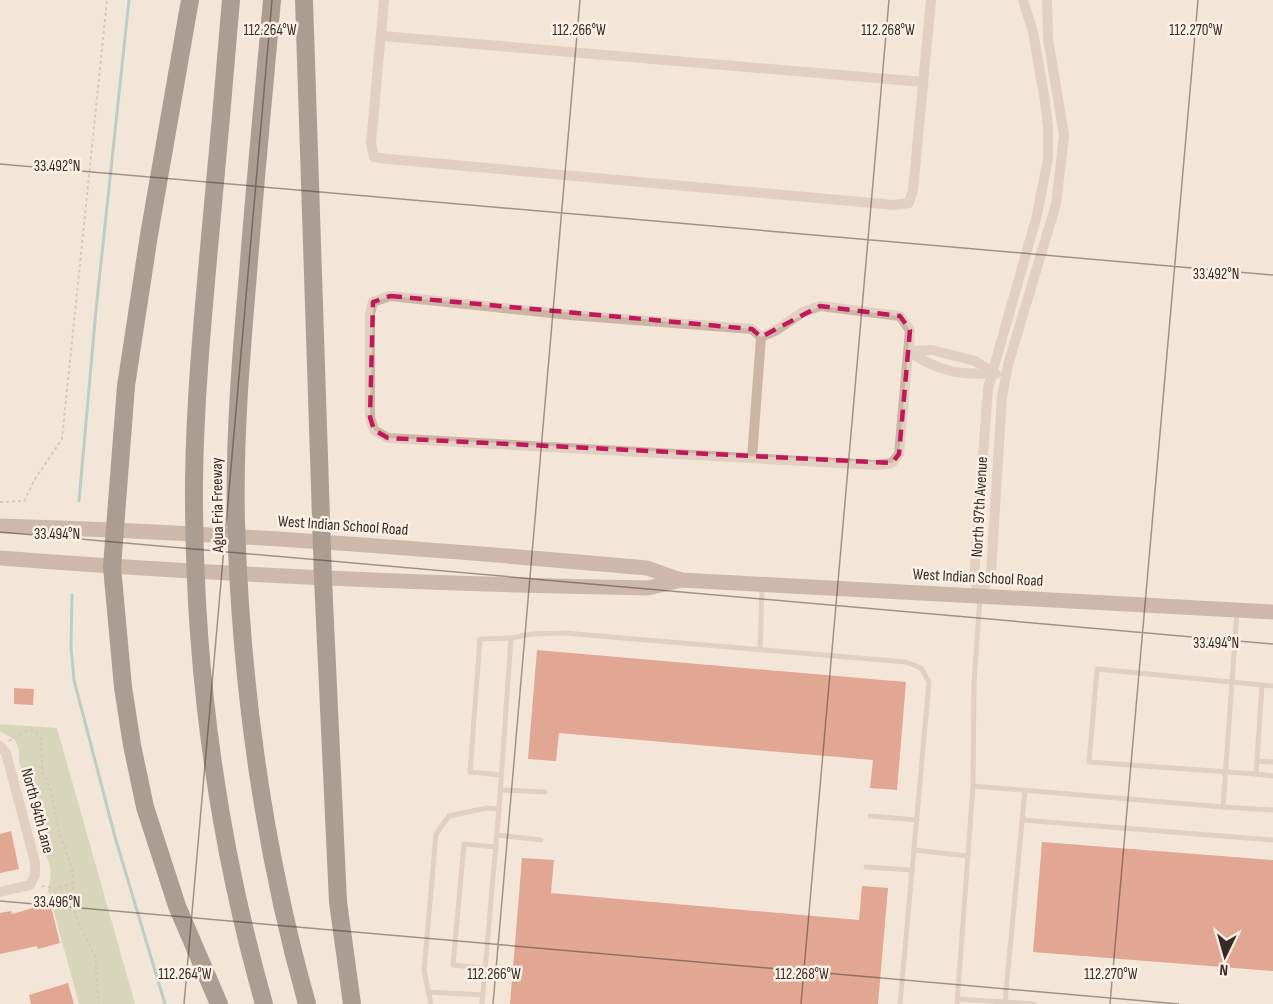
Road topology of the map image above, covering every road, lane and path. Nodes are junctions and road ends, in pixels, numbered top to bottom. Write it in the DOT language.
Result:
graph roads {
  1 [pos="107,0"];
  2 [pos="190,0"];
  3 [pos="231,0"];
  4 [pos="272,0"];
  5 [pos="304,0"];
  6 [pos="384,0"];
  7 [pos="931,0"];
  8 [pos="1023,0"];
  9 [pos="1047,0"];
  10 [pos="382,36"];
  11 [pos="924,82"];
  12 [pos="1048,158"];
  13 [pos="1061,162"];
  14 [pos="761,337"];
  15 [pos="909,351"];
  16 [pos="992,373"];
  17 [pos="1006,378"];
  18 [pos="752,458"];
  19 [pos="0,502"];
  20 [pos="0,526"];
  21 [pos="114,529"];
  22 [pos="322,543"];
  23 [pos="0,558"];
  24 [pos="112,567"];
  25 [pos="323,579"];
  26 [pos="681,580"];
  27 [pos="762,584"];
  28 [pos="980,596"];
  29 [pos="1237,611"];
  30 [pos="1273,612"];
  31 [pos="511,638"];
  32 [pos="759,649"];
  33 [pos="1232,682"];
  34 [pos="1262,685"];
  35 [pos="1273,686"];
  36 [pos="1,746"];
  37 [pos="1257,761"];
  38 [pos="1273,762"];
  39 [pos="1225,771"];
  40 [pos="1256,774"];
  41 [pos="501,775"];
  42 [pos="1273,776"];
  43 [pos="973,786"];
  44 [pos="500,790"];
  45 [pos="1025,790"];
  46 [pos="544,792"];
  47 [pos="1223,807"];
  48 [pos="499,809"];
  49 [pos="1273,810"];
  50 [pos="870,816"];
  51 [pos="917,820"];
  52 [pos="1022,820"];
  53 [pos="497,835"];
  54 [pos="541,840"];
  55 [pos="1273,840"];
  56 [pos="496,847"];
  57 [pos="914,850"];
  58 [pos="968,856"];
  59 [pos="866,867"];
  60 [pos="912,870"];
  61 [pos="74,882"];
  62 [pos="30,885"];
  63 [pos="0,892"];
  64 [pos="485,968"];
  65 [pos="428,992"];
  66 [pos="483,995"];
  67 [pos="957,1001"];
  68 [pos="1005,1002"];
  69 [pos="99,1004"];
  70 [pos="219,1004"];
  71 [pos="264,1004"];
  72 [pos="307,1004"];
  73 [pos="352,1004"];
  74 [pos="430,1004"];
  75 [pos="482,1004"];
  76 [pos="900,1004"];
  77 [pos="1034,1004"];
  1 -- 19 [label="path"];
  2 -- 21 [label="highway"];
  3 -- 71 [label="highway, Agua Fria Freeway"];
  4 -- 72 [label="highway, Agua Fria Freeway"];
  5 -- 22 [label="highway"];
  6 -- 10 [label="street"];
  7 -- 11 [label="street"];
  8 -- 12 [label="street, North 97th Avenue"];
  9 -- 13 [label="street, North 97th Avenue"];
  10 -- 11 [label="street"];
  10 -- 11 [label="street"];
  12 -- 13 [label="street"];
  12 -- 16 [label="street, North 97th Avenue"];
  13 -- 17 [label="street, North 97th Avenue"];
  14 -- 15 [label="street"];
  14 -- 18 [label="street"];
  14 -- 18 [label="street"];
  15 -- 16 [label="street"];
  15 -- 18 [label="street"];
  16 -- 17 [label="street"];
  16 -- 28 [label="street, North 97th Avenue"];
  17 -- 28 [label="street, North 97th Avenue"];
  20 -- 21 [label="main road, West Indian School Road"];
  21 -- 22 [label="main road, West Indian School Road"];
  21 -- 24 [label="highway"];
  22 -- 25 [label="highway"];
  22 -- 26 [label="main road, West Indian School Road"];
  23 -- 24 [label="main road, West Indian School Road"];
  24 -- 25 [label="main road, West Indian School Road"];
  24 -- 70 [label="highway"];
  25 -- 26 [label="main road, West Indian School Road"];
  25 -- 73 [label="highway"];
  26 -- 27 [label="main road, West Indian School Road"];
  27 -- 28 [label="main road, West Indian School Road"];
  27 -- 32 [label="lane"];
  28 -- 29 [label="main road, West Indian School Road"];
  28 -- 43 [label="lane"];
  29 -- 30 [label="main road, West Indian School Road"];
  29 -- 33 [label="lane"];
  31 -- 32 [label="lane"];
  31 -- 41 [label="lane"];
  31 -- 41 [label="lane"];
  32 -- 51 [label="lane"];
  33 -- 34 [label="lane"];
  33 -- 39 [label="lane"];
  33 -- 39 [label="lane"];
  34 -- 35 [label="lane"];
  34 -- 37 [label="lane"];
  36 -- 61 [label="path"];
  36 -- 62 [label="street, North 94th Lane"];
  37 -- 38 [label="lane"];
  37 -- 40 [label="lane"];
  39 -- 40 [label="lane"];
  39 -- 47 [label="lane"];
  40 -- 42 [label="lane"];
  41 -- 44 [label="lane"];
  43 -- 45 [label="lane"];
  43 -- 58 [label="lane"];
  44 -- 46 [label="lane"];
  44 -- 48 [label="lane"];
  45 -- 47 [label="lane"];
  45 -- 52 [label="lane"];
  47 -- 49 [label="lane"];
  48 -- 53 [label="lane"];
  48 -- 65 [label="lane"];
  50 -- 51 [label="lane"];
  51 -- 57 [label="lane"];
  52 -- 55 [label="lane"];
  52 -- 68 [label="lane"];
  53 -- 54 [label="lane"];
  53 -- 56 [label="lane"];
  56 -- 64 [label="lane"];
  56 -- 64 [label="lane"];
  57 -- 58 [label="lane"];
  57 -- 60 [label="lane"];
  58 -- 67 [label="lane"];
  59 -- 60 [label="lane"];
  60 -- 76 [label="lane"];
  61 -- 62 [label="path"];
  61 -- 69 [label="path"];
  62 -- 63 [label="street"];
  64 -- 66 [label="lane"];
  65 -- 66 [label="lane"];
  65 -- 74 [label="lane"];
  66 -- 75 [label="lane"];
  67 -- 68 [label="lane"];
  68 -- 77 [label="lane"];
}
